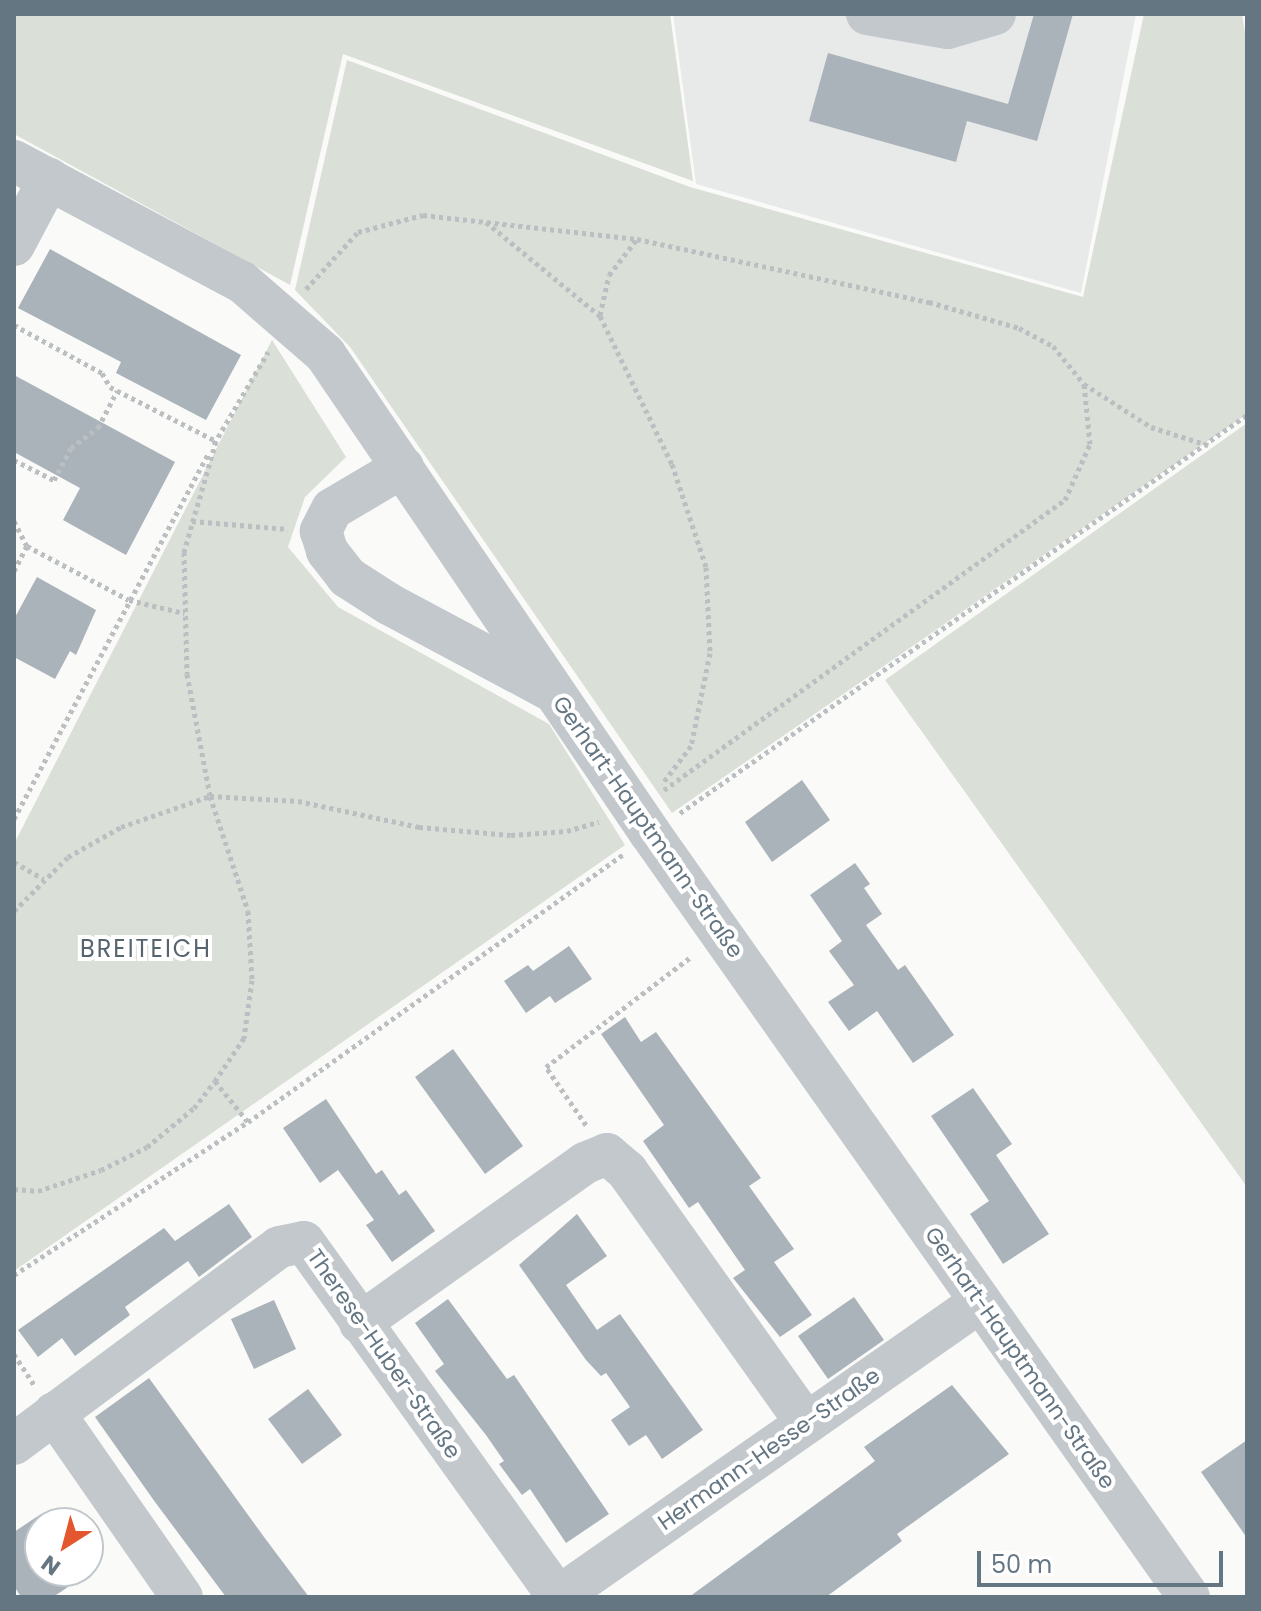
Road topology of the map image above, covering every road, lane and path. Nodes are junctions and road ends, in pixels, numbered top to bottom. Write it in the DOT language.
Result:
graph roads {
  1 [pos="867,14"];
  2 [pos="995,14"];
  3 [pos="32,170"];
  4 [pos="485,222"];
  5 [pos="637,239"];
  6 [pos="14,245"];
  7 [pos="600,316"];
  8 [pos="288,317"];
  9 [pos="14,325"];
  10 [pos="1084,384"];
  11 [pos="117,391"];
  12 [pos="1247,415"];
  13 [pos="216,441"];
  14 [pos="1208,445"];
  15 [pos="14,460"];
  16 [pos="403,467"];
  17 [pos="14,521"];
  18 [pos="192,521"];
  19 [pos="321,531"];
  20 [pos="27,546"];
  21 [pos="14,571"];
  22 [pos="129,600"];
  23 [pos="184,613"];
  24 [pos="555,692"];
  25 [pos="210,796"];
  26 [pos="14,819"];
  27 [pos="647,819"];
  28 [pos="14,862"];
  29 [pos="43,879"];
  30 [pos="14,911"];
  31 [pos="722,934"];
  32 [pos="215,1081"];
  33 [pos="248,1122"];
  34 [pos="607,1154"];
  35 [pos="14,1189"];
  36 [pos="14,1275"];
  37 [pos="980,1302"];
  38 [pos="360,1323"];
  39 [pos="54,1413"];
  40 [pos="806,1423"];
  41 [pos="14,1444"];
  42 [pos="182,1597"];
  43 [pos="558,1597"];
  44 [pos="1189,1597"];
  1 -- 2 [label="street"];
  3 -- 6 [label="street"];
  3 -- 8 [label="street, Gerhart-Hauptmann-Straße"];
  4 -- 5 [label="path"];
  4 -- 7 [label="path"];
  4 -- 8 [label="path"];
  5 -- 7 [label="path"];
  5 -- 10 [label="path"];
  7 -- 27 [label="path"];
  8 -- 13 [label="path"];
  8 -- 16 [label="street, Gerhart-Hauptmann-Straße"];
  9 -- 11 [label="path"];
  10 -- 14 [label="path"];
  10 -- 27 [label="path"];
  11 -- 13 [label="path"];
  11 -- 15 [label="path"];
  12 -- 14 [label="path"];
  13 -- 18 [label="path"];
  13 -- 22 [label="path"];
  14 -- 27 [label="path"];
  16 -- 19 [label="street"];
  16 -- 24 [label="street, Gerhart-Hauptmann-Straße"];
  17 -- 20 [label="path"];
  18 -- 19 [label="path"];
  18 -- 23 [label="path"];
  19 -- 24 [label="street"];
  20 -- 21 [label="path"];
  20 -- 22 [label="path"];
  22 -- 23 [label="path"];
  22 -- 26 [label="path"];
  23 -- 25 [label="path"];
  24 -- 27 [label="street, Gerhart-Hauptmann-Straße"];
  25 -- 27 [label="path"];
  25 -- 29 [label="path"];
  25 -- 32 [label="path"];
  27 -- 31 [label="street, Gerhart-Hauptmann-Straße"];
  27 -- 33 [label="path"];
  28 -- 29 [label="path"];
  29 -- 30 [label="path"];
  31 -- 34 [label="path"];
  31 -- 37 [label="street, Gerhart-Hauptmann-Straße"];
  32 -- 33 [label="path"];
  32 -- 35 [label="path"];
  33 -- 36 [label="path"];
  34 -- 38 [label="street"];
  34 -- 40 [label="street"];
  37 -- 40 [label="street, Hermann-Hesse-Straße"];
  37 -- 44 [label="street, Gerhart-Hauptmann-Straße"];
  38 -- 39 [label="street, Therese-Huber-Straße"];
  38 -- 43 [label="street, Therese-Huber-Straße"];
  39 -- 41 [label="street"];
  39 -- 42 [label="street"];
  40 -- 43 [label="street, Hermann-Hesse-Straße"];
}
